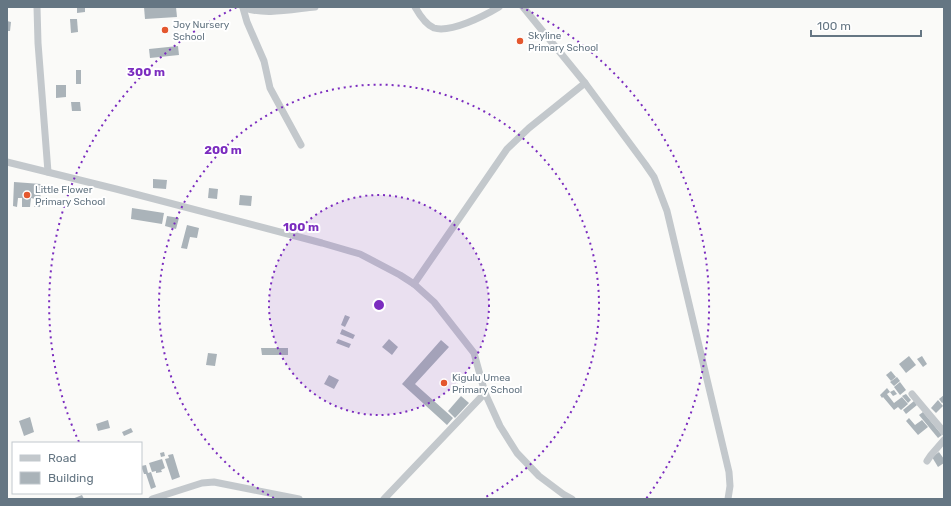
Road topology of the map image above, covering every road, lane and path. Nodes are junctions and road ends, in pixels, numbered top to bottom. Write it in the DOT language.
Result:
graph roads {
  1 [pos="37,7"];
  2 [pos="243,7"];
  3 [pos="315,7"];
  4 [pos="415,7"];
  5 [pos="499,7"];
  6 [pos="523,7"];
  7 [pos="585,82"];
  8 [pos="301,145"];
  9 [pos="7,162"];
  10 [pos="48,172"];
  11 [pos="414,284"];
  12 [pos="485,392"];
  13 [pos="912,394"];
  14 [pos="944,432"];
  15 [pos="944,440"];
  16 [pos="927,461"];
  17 [pos="152,499"];
  18 [pos="299,499"];
  19 [pos="384,499"];
  20 [pos="572,499"];
  21 [pos="728,499"];
  1 -- 10 [label="street"];
  2 -- 3 [label="street"];
  2 -- 8 [label="street"];
  4 -- 5 [label="street"];
  6 -- 7 [label="street"];
  7 -- 11 [label="street"];
  7 -- 21 [label="street"];
  9 -- 10 [label="street"];
  10 -- 11 [label="street"];
  11 -- 12 [label="street"];
  12 -- 19 [label="street"];
  12 -- 20 [label="street"];
  13 -- 14 [label="street"];
  15 -- 16 [label="street"];
  17 -- 18 [label="street"];
}
